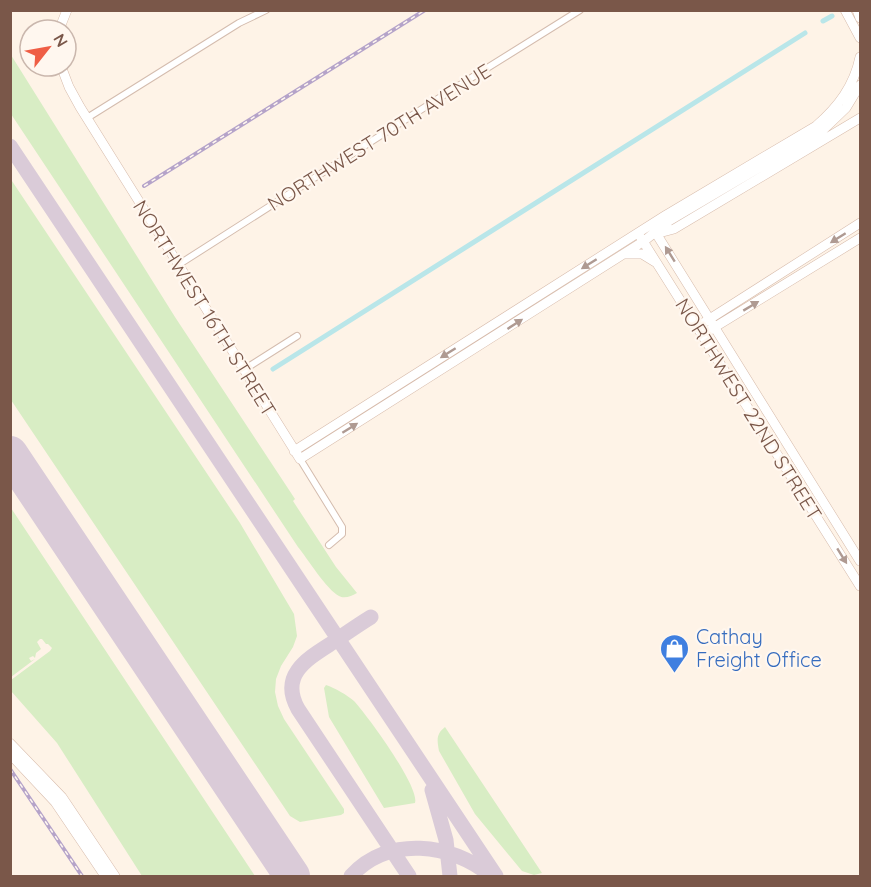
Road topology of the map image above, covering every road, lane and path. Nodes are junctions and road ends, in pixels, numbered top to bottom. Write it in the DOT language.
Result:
graph roads {
  1 [pos="266,10"];
  2 [pos="580,10"];
  3 [pos="845,10"];
  4 [pos="858,10"];
  5 [pos="858,19"];
  6 [pos="861,38"];
  7 [pos="861,57"];
  8 [pos="66,78"];
  9 [pos="861,85"];
  10 [pos="87,118"];
  11 [pos="861,118"];
  12 [pos="861,224"];
  13 [pos="654,229"];
  14 [pos="641,237"];
  15 [pos="861,238"];
  16 [pos="624,254"];
  17 [pos="178,265"];
  18 [pos="658,265"];
  19 [pos="710,318"];
  20 [pos="716,327"];
  21 [pos="699,331"];
  22 [pos="297,336"];
  23 [pos="245,369"];
  24 [pos="297,455"];
  25 [pos="329,544"];
  26 [pos="861,561"];
  27 [pos="861,586"];
  28 [pos="10,743"];
  29 [pos="10,754"];
  30 [pos="105,876"];
  31 [pos="115,876"];
  1 -- 10 [label="street"];
  2 -- 17 [label="street, NORTHWEST 70TH AVENUE"];
  3 -- 5 [label="main road"];
  4 -- 5 [label="main road"];
  5 -- 6 [label="main road"];
  7 -- 13 [label="main road"];
  8 -- 10 [label="main road, NORTHWEST 16TH STREET"];
  9 -- 13 [label="main road"];
  10 -- 17 [label="main road, NORTHWEST 16TH STREET"];
  11 -- 13 [label="main road"];
  12 -- 19 [label="main road, one-way"];
  13 -- 14 [label="main road"];
  19 -- 13 [label="main road, NORTHWEST 22ND STREET, one-way"];
  14 -- 16 [label="main road"];
  14 -- 18 [label="main road, NORTHWEST 22ND STREET"];
  14 -- 24 [label="main road, one-way"];
  20 -- 15 [label="main road, one-way"];
  16 -- 18 [label="main road"];
  24 -- 16 [label="main road, one-way"];
  17 -- 23 [label="main road, NORTHWEST 16TH STREET"];
  18 -- 21 [label="main road, NORTHWEST 22ND STREET"];
  19 -- 20 [label="main road, NORTHWEST 22ND STREET"];
  19 -- 21 [label="main road"];
  20 -- 21 [label="main road"];
  20 -- 26 [label="main road, NORTHWEST 22ND STREET"];
  21 -- 27 [label="main road, NORTHWEST 22ND STREET, one-way"];
  22 -- 23 [label="street"];
  23 -- 24 [label="main road, NORTHWEST 16TH STREET"];
  24 -- 25 [label="street, NORTHWEST 16TH STREET"];
  28 -- 31 [label="main road"];
  29 -- 30 [label="main road"];
}
